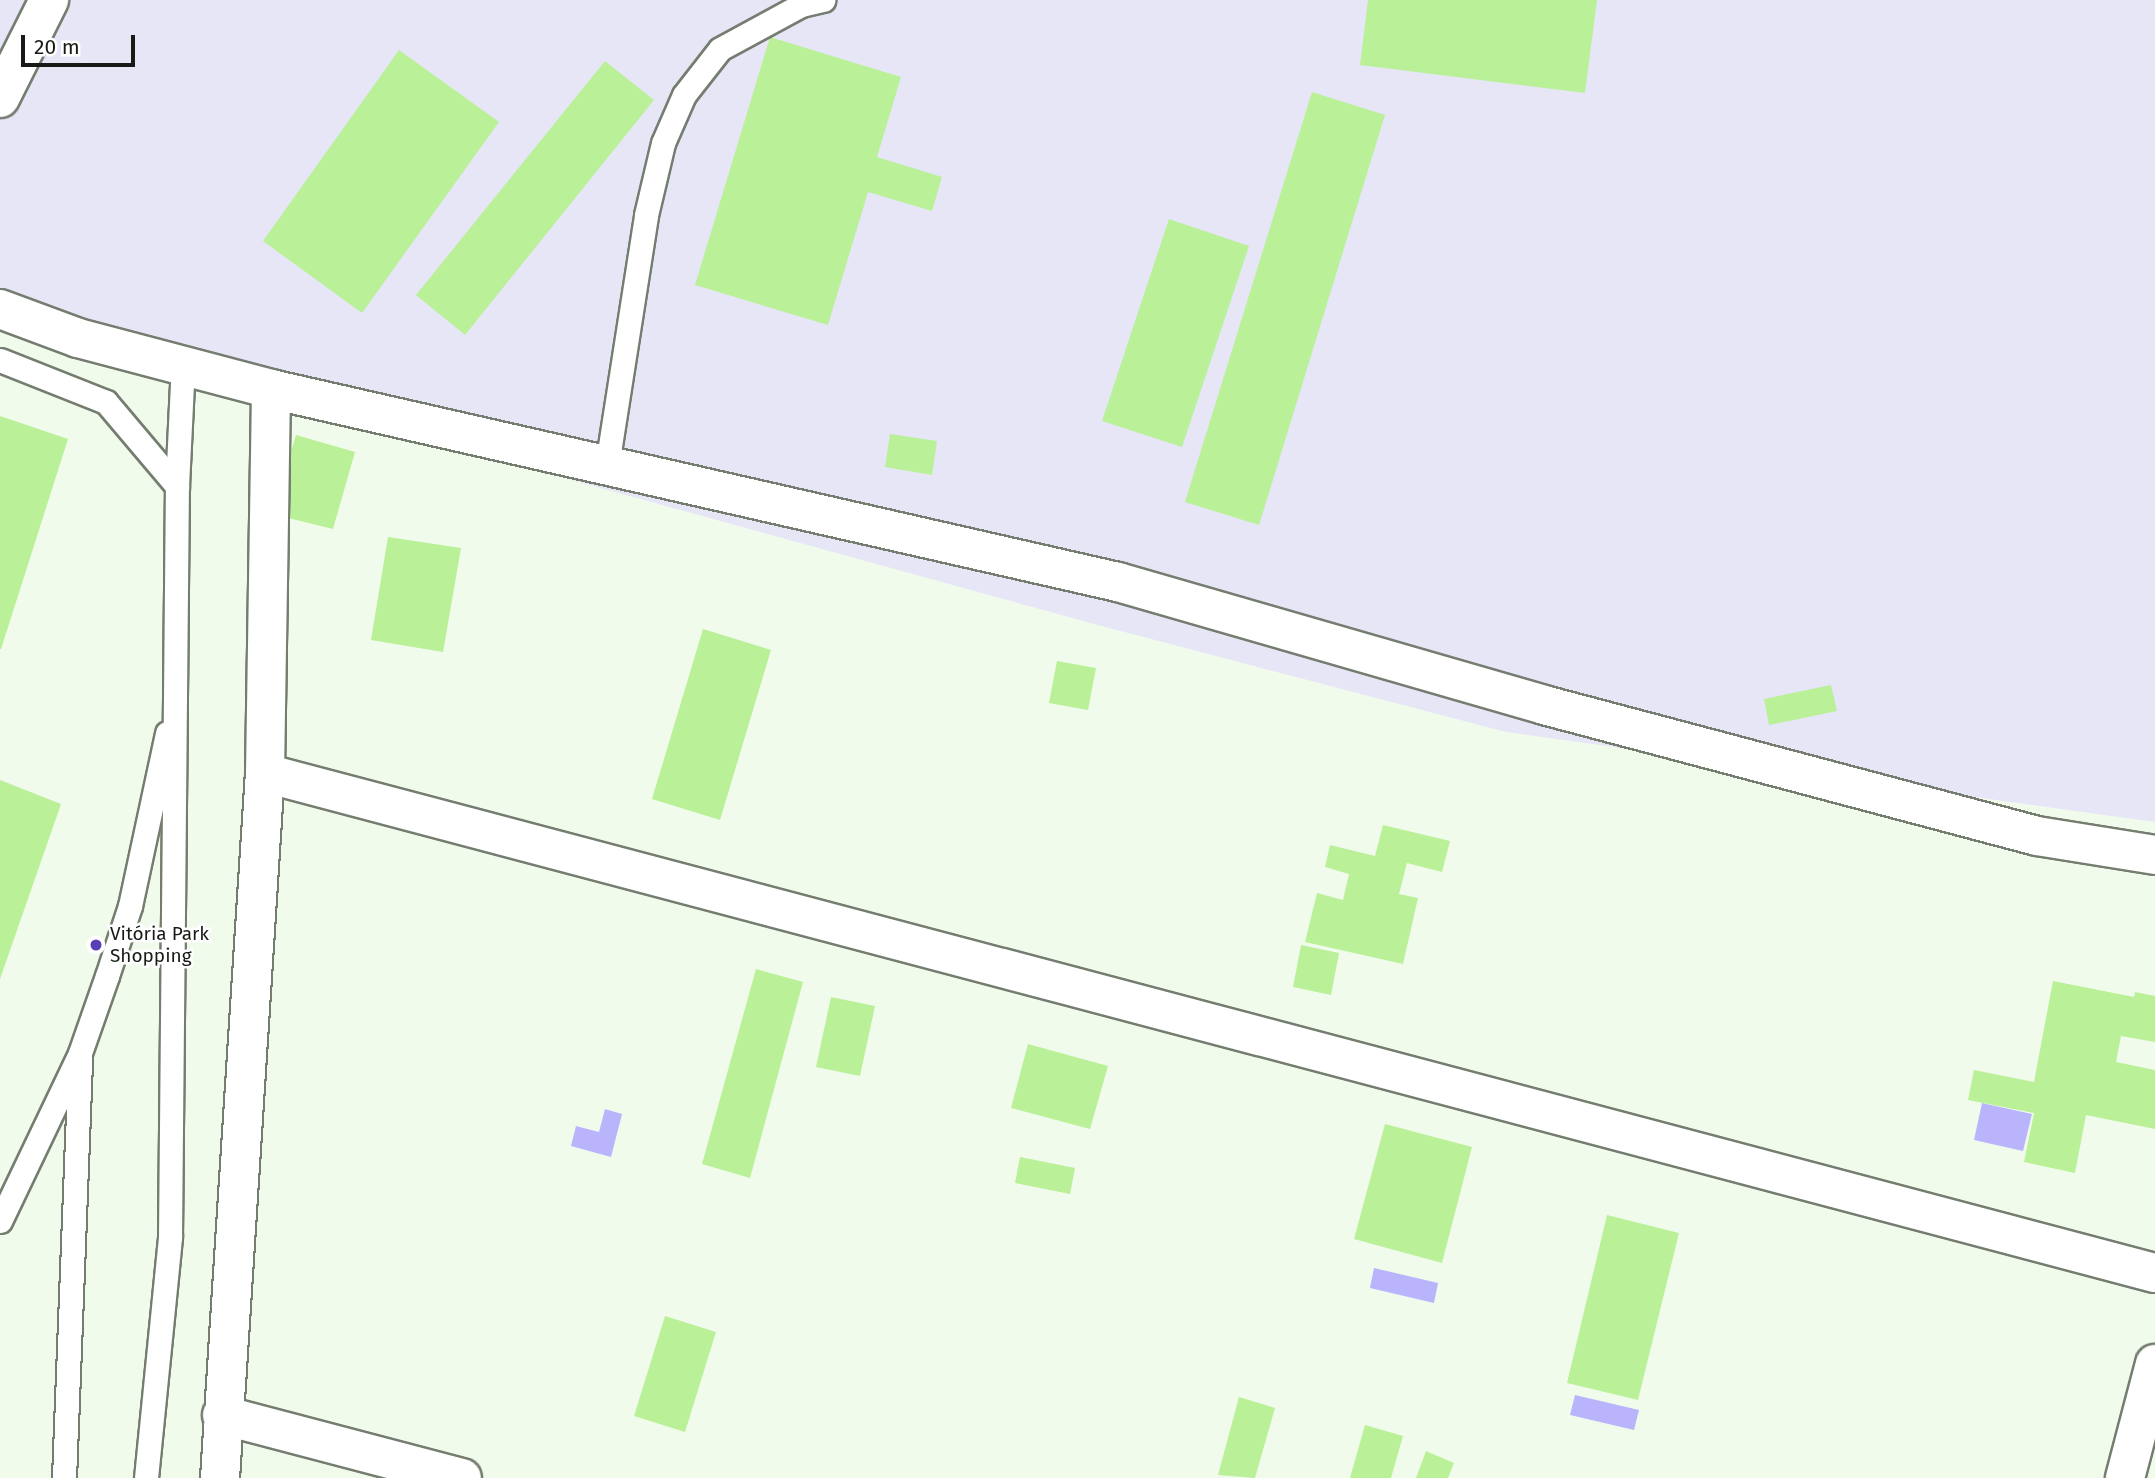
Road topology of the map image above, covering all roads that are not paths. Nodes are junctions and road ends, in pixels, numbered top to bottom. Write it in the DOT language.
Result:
graph roads {
  1 [pos="49,0"];
  2 [pos="823,0"];
  3 [pos="0,99"];
  4 [pos="0,309"];
  5 [pos="0,360"];
  6 [pos="183,365"];
  7 [pos="271,389"];
  8 [pos="607,465"];
  9 [pos="177,486"];
  10 [pos="179,670"];
  11 [pos="265,773"];
  12 [pos="2155,855"];
  13 [pos="80,1053"];
  14 [pos="0,1221"];
  15 [pos="2155,1273"];
  16 [pos="2155,1364"];
  17 [pos="222,1415"];
  18 [pos="64,1478"];
  19 [pos="146,1478"];
  20 [pos="220,1478"];
  21 [pos="461,1478"];
  22 [pos="2126,1478"];
  1 -- 3 [label="street"];
  2 -- 8 [label="lane"];
  4 -- 6 [label="street"];
  5 -- 9 [label="lane"];
  6 -- 7 [label="street"];
  6 -- 9 [label="lane"];
  7 -- 8 [label="street"];
  7 -- 11 [label="street"];
  8 -- 12 [label="street"];
  9 -- 10 [label="lane"];
  10 -- 13 [label="lane"];
  10 -- 19 [label="lane"];
  11 -- 15 [label="street"];
  11 -- 17 [label="street"];
  13 -- 14 [label="lane"];
  13 -- 18 [label="lane"];
  16 -- 22 [label="street"];
  17 -- 20 [label="street"];
  17 -- 21 [label="street"];
}
